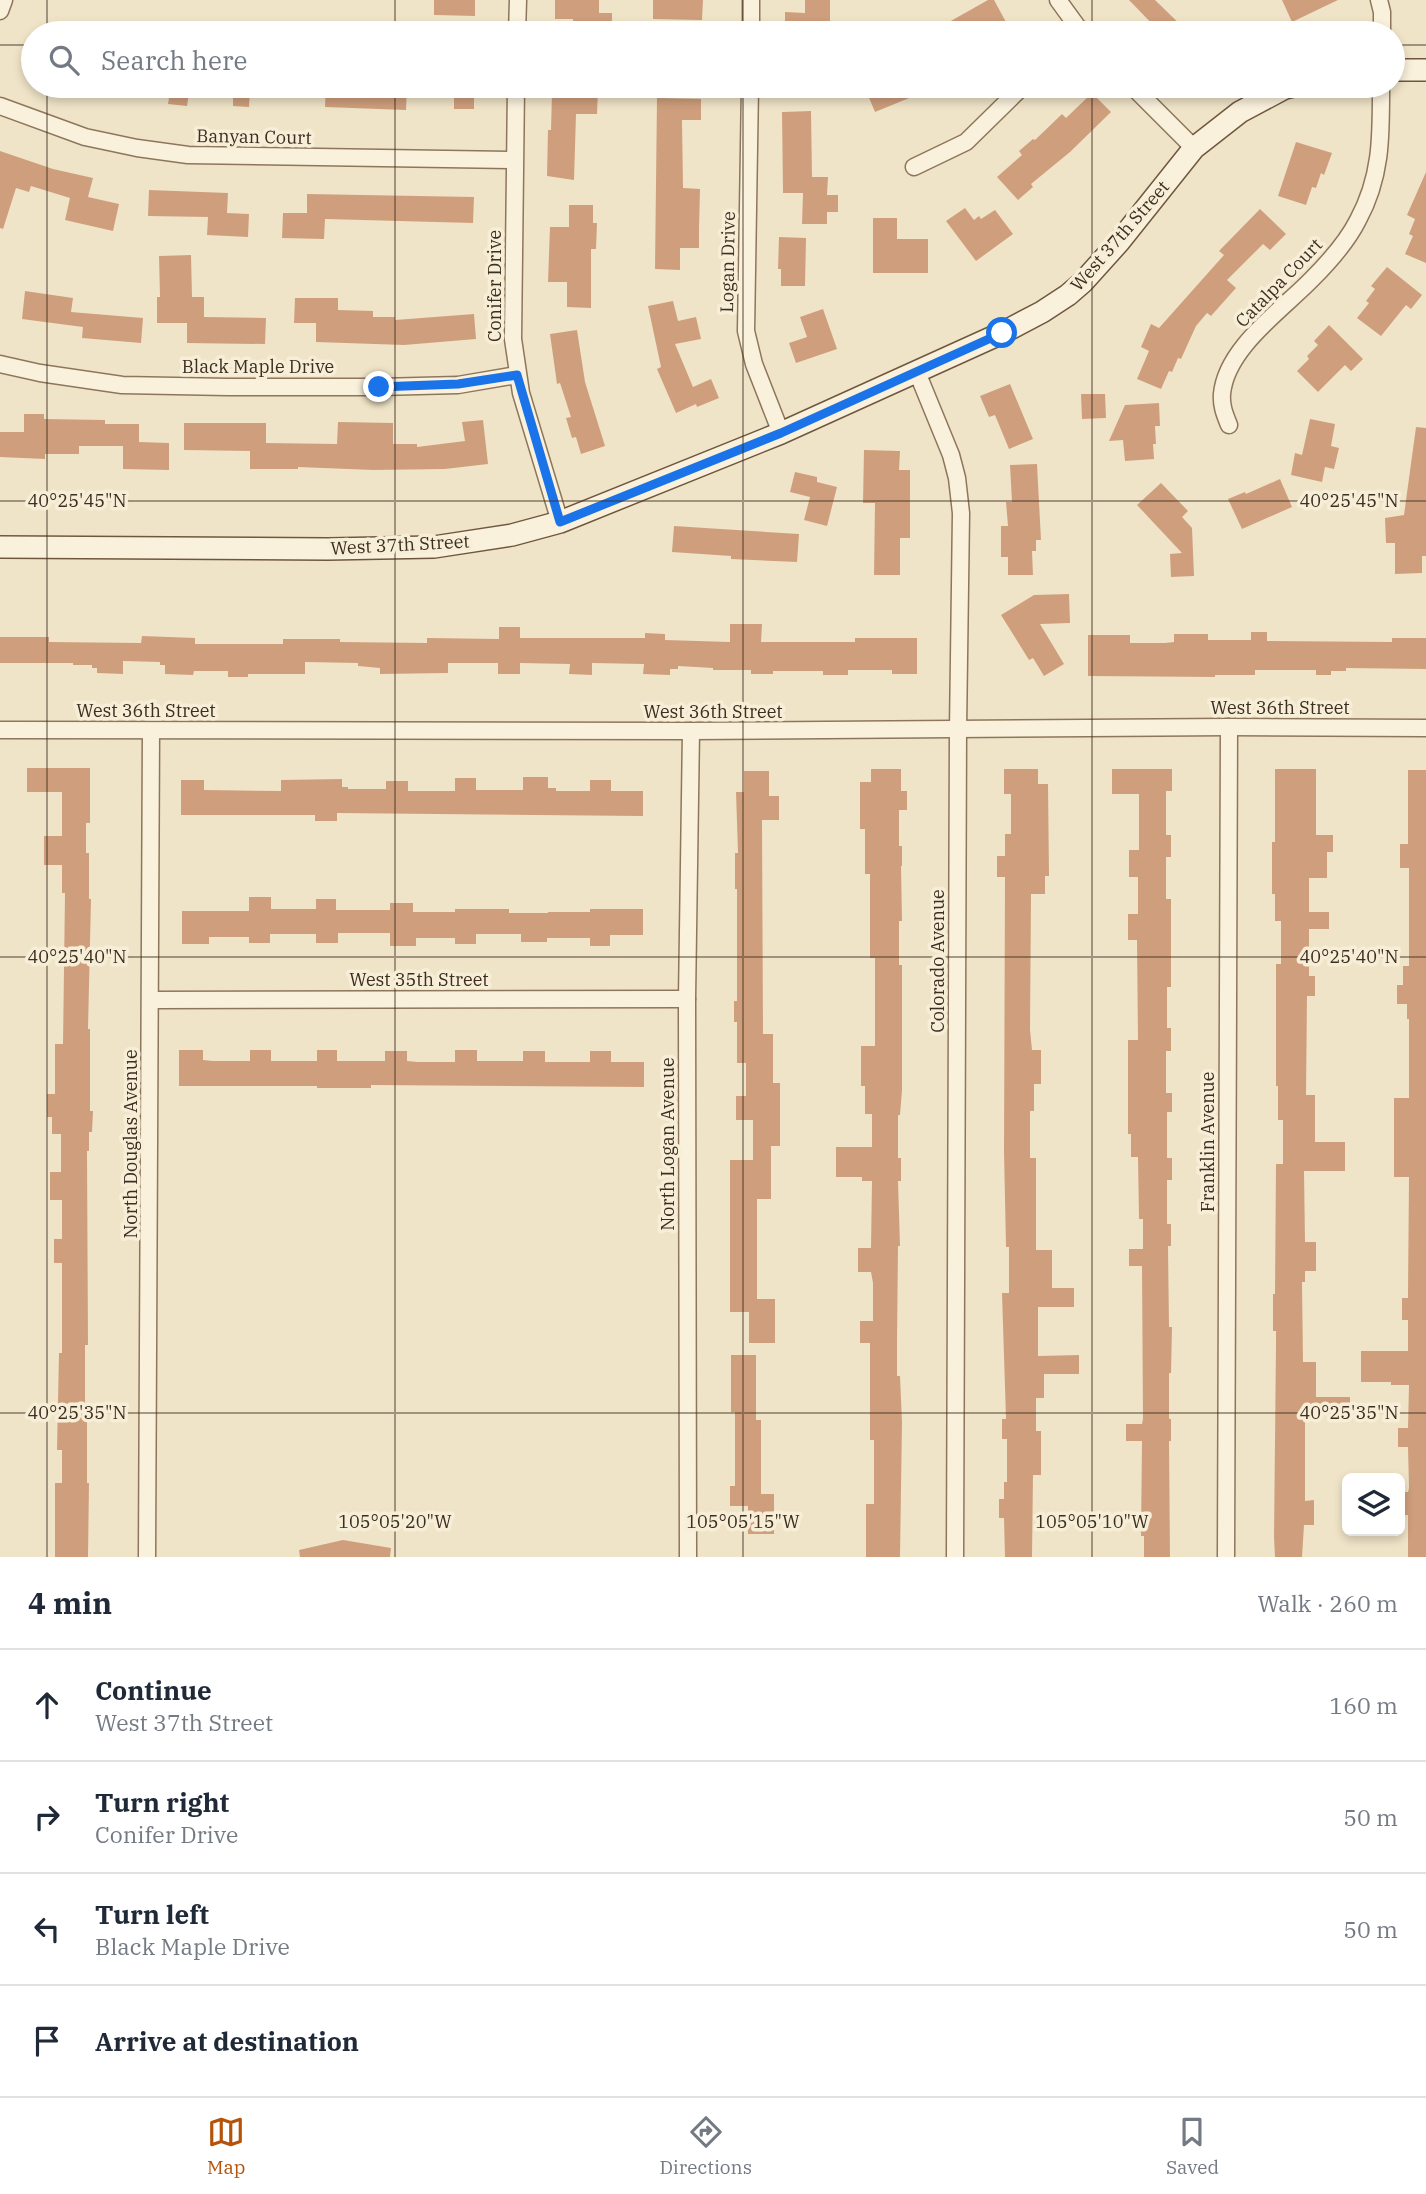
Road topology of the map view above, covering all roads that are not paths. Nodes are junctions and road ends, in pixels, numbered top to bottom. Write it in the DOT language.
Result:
graph roads {
  1 [pos="5,0"];
  2 [pos="518,0"];
  3 [pos="751,0"];
  4 [pos="1058,0"];
  5 [pos="1379,0"];
  6 [pos="0,11"];
  7 [pos="517,21"];
  8 [pos="751,21"];
  9 [pos="1072,21"];
  10 [pos="1382,21"];
  11 [pos="1405,70"];
  12 [pos="1426,70"];
  13 [pos="516,98"];
  14 [pos="750,98"];
  15 [pos="1011,98"];
  16 [pos="1144,98"];
  17 [pos="1266,98"];
  18 [pos="1381,98"];
  19 [pos="0,106"];
  20 [pos="1194,148"];
  21 [pos="514,160"];
  22 [pos="914,167"];
  23 [pos="0,364"];
  24 [pos="917,372"];
  25 [pos="517,375"];
  26 [pos="1229,425"];
  27 [pos="781,433"];
  28 [pos="560,522"];
  29 [pos="0,547"];
  30 [pos="1229,727"];
  31 [pos="1426,728"];
  32 [pos="0,730"];
  33 [pos="958,730"];
  34 [pos="151,731"];
  35 [pos="691,731"];
  36 [pos="687,999"];
  37 [pos="151,1000"];
  38 [pos="147,1557"];
  39 [pos="688,1557"];
  40 [pos="955,1557"];
  41 [pos="1226,1557"];
  1 -- 6 [label="street"];
  2 -- 7 [label="street"];
  3 -- 8 [label="street"];
  4 -- 9 [label="street"];
  5 -- 10 [label="street"];
  11 -- 12 [label="street"];
  13 -- 21 [label="street, Conifer Drive"];
  14 -- 27 [label="street, Logan Drive"];
  15 -- 22 [label="street"];
  16 -- 20 [label="street"];
  17 -- 20 [label="street, West 37th Street"];
  18 -- 26 [label="street, Catalpa Court"];
  19 -- 21 [label="street, Banyan Court"];
  20 -- 24 [label="street, West 37th Street"];
  21 -- 25 [label="street, Conifer Drive"];
  23 -- 25 [label="street, Black Maple Drive"];
  24 -- 27 [label="street, West 37th Street"];
  24 -- 33 [label="street, Colorado Avenue"];
  25 -- 28 [label="street, Conifer Drive"];
  27 -- 28 [label="street, West 37th Street"];
  28 -- 29 [label="street, West 37th Street"];
  30 -- 31 [label="street, West 36th Street"];
  30 -- 33 [label="street, West 36th Street"];
  30 -- 41 [label="street, Franklin Avenue"];
  32 -- 34 [label="street, West 36th Street"];
  33 -- 35 [label="street, West 36th Street"];
  33 -- 40 [label="street, Colorado Avenue"];
  34 -- 35 [label="street, West 36th Street"];
  34 -- 37 [label="street, North Douglas Avenue"];
  35 -- 36 [label="street, North Logan Avenue"];
  36 -- 37 [label="street, West 35th Street"];
  36 -- 39 [label="street, North Logan Avenue"];
  37 -- 38 [label="street, North Douglas Avenue"];
}
